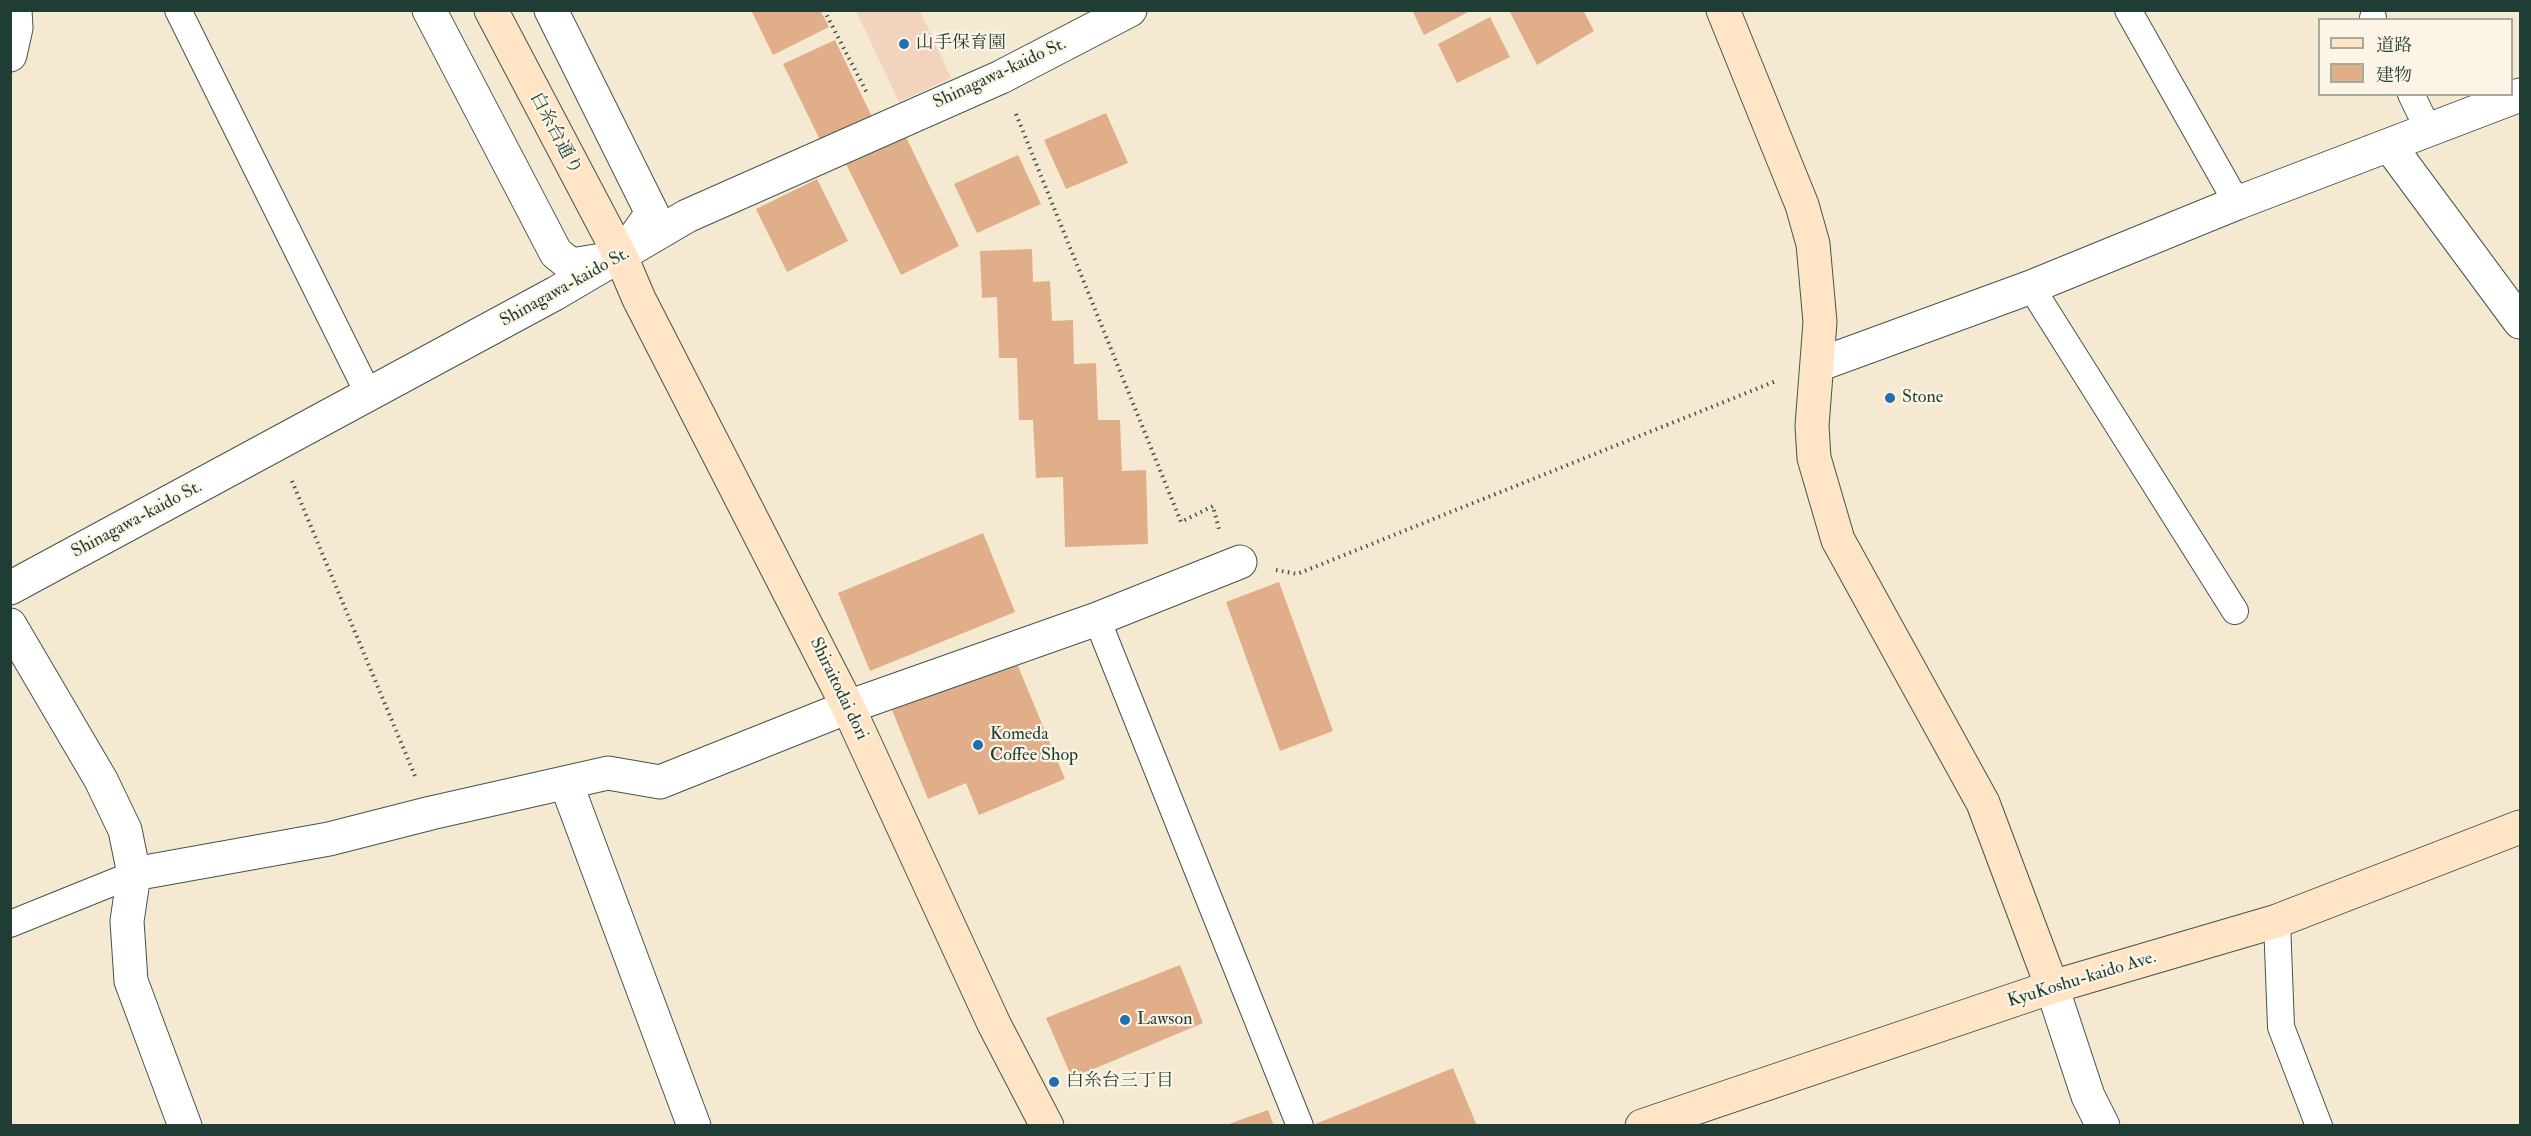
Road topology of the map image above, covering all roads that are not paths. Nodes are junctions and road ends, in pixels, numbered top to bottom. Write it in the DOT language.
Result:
graph roads {
  1 [pos="178,10"];
  2 [pos="429,10"];
  3 [pos="491,10"];
  4 [pos="551,10"];
  5 [pos="1130,10"];
  6 [pos="1723,10"];
  7 [pos="2127,10"];
  8 [pos="2520,95"];
  9 [pos="2412,96"];
  10 [pos="2428,129"];
  11 [pos="2389,145"];
  12 [pos="2237,203"];
  13 [pos="621,257"];
  14 [pos="2031,288"];
  15 [pos="2520,322"];
  16 [pos="1818,364"];
  17 [pos="369,395"];
  18 [pos="1234,564"];
  19 [pos="10,588"];
  20 [pos="2235,611"];
  21 [pos="1097,619"];
  22 [pos="10,625"];
  23 [pos="848,707"];
  24 [pos="566,783"];
  25 [pos="2520,827"];
  26 [pos="134,874"];
  27 [pos="2277,921"];
  28 [pos="10,924"];
  29 [pos="2052,987"];
  30 [pos="185,1125"];
  31 [pos="694,1125"];
  32 [pos="1047,1125"];
  33 [pos="1300,1125"];
  34 [pos="1642,1125"];
  35 [pos="2103,1125"];
  36 [pos="2319,1125"];
  1 -- 17 [label="lane"];
  2 -- 13 [label="street"];
  3 -- 13 [label="street, 白糸台通り"];
  4 -- 13 [label="street"];
  5 -- 13 [label="street, Shinagawa-kaido St."];
  6 -- 16 [label="street"];
  7 -- 12 [label="lane"];
  8 -- 10 [label="street"];
  9 -- 10 [label="lane"];
  10 -- 11 [label="street"];
  11 -- 12 [label="street"];
  11 -- 15 [label="street"];
  12 -- 14 [label="street"];
  13 -- 17 [label="street, Shinagawa-kaido St."];
  13 -- 23 [label="street, Shiraitodai dori"];
  14 -- 16 [label="street"];
  14 -- 20 [label="lane"];
  16 -- 29 [label="street"];
  17 -- 19 [label="street, Shinagawa-kaido St."];
  18 -- 21 [label="street"];
  21 -- 23 [label="street"];
  21 -- 33 [label="lane"];
  22 -- 26 [label="street"];
  23 -- 24 [label="street"];
  23 -- 32 [label="street, Shiraitodai dori"];
  24 -- 26 [label="street"];
  24 -- 31 [label="street"];
  25 -- 27 [label="street, KyuKoshu-kaido Ave."];
  26 -- 28 [label="lane"];
  26 -- 30 [label="street"];
  27 -- 29 [label="street, KyuKoshu-kaido Ave."];
  27 -- 36 [label="lane"];
  29 -- 34 [label="street, KyuKoshu-kaido Ave."];
  29 -- 35 [label="street"];
}
